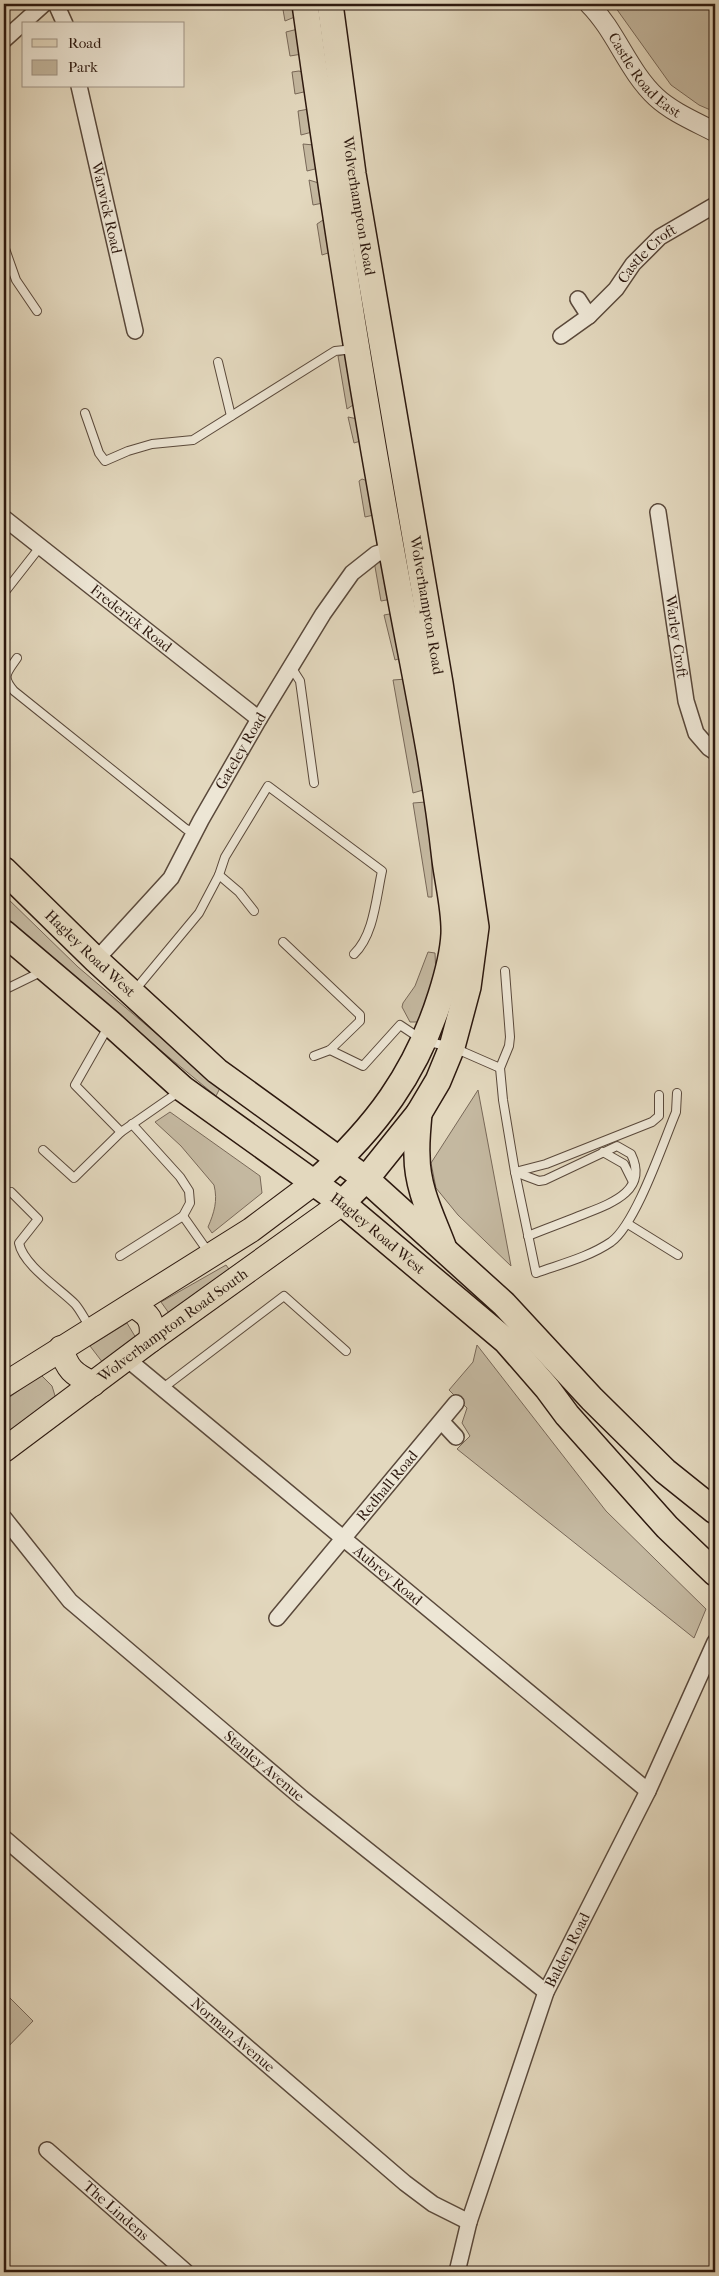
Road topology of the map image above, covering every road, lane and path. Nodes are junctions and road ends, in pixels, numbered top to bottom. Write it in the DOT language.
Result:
graph roads {
  1 [pos="56,4"];
  2 [pos="305,4"];
  3 [pos="330,4"];
  4 [pos="589,4"];
  5 [pos="36,7"];
  6 [pos="64,22"];
  7 [pos="4,40"];
  8 [pos="79,88"];
  9 [pos="715,132"];
  10 [pos="715,205"];
  11 [pos="4,246"];
  12 [pos="578,299"];
  13 [pos="37,311"];
  14 [pos="589,316"];
  15 [pos="135,330"];
  16 [pos="561,336"];
  17 [pos="358,348"];
  18 [pos="218,362"];
  19 [pos="85,413"];
  20 [pos="231,416"];
  21 [pos="658,512"];
  22 [pos="4,518"];
  23 [pos="416,544"];
  24 [pos="40,547"];
  25 [pos="392,549"];
  26 [pos="4,592"];
  27 [pos="17,658"];
  28 [pos="291,667"];
  29 [pos="259,719"];
  30 [pos="715,752"];
  31 [pos="314,783"];
  32 [pos="195,833"];
  33 [pos="4,870"];
  34 [pos="219,875"];
  35 [pos="254,911"];
  36 [pos="4,933"];
  37 [pos="283,942"];
  38 [pos="354,954"];
  39 [pos="96,960"];
  40 [pos="47,969"];
  41 [pos="505,971"];
  42 [pos="4,990"];
  43 [pos="132,993"];
  44 [pos="110,1023"];
  45 [pos="424,1041"];
  46 [pos="452,1047"];
  47 [pos="330,1050"];
  48 [pos="314,1056"];
  49 [pos="500,1068"];
  50 [pos="183,1089"];
  51 [pos="677,1092"];
  52 [pos="658,1095"];
  53 [pos="419,1113"];
  54 [pos="132,1124"];
  55 [pos="121,1132"];
  56 [pos="43,1150"];
  57 [pos="604,1152"];
  58 [pos="340,1159"];
  59 [pos="515,1172"];
  60 [pos="366,1180"];
  61 [pos="315,1182"];
  62 [pos="633,1182"];
  63 [pos="10,1192"];
  64 [pos="342,1203"];
  65 [pos="183,1216"];
  66 [pos="628,1224"];
  67 [pos="528,1236"];
  68 [pos="445,1251"];
  69 [pos="210,1255"];
  70 [pos="678,1255"];
  71 [pos="120,1256"];
  72 [pos="132,1304"];
  73 [pos="91,1329"];
  74 [pos="151,1340"];
  75 [pos="61,1348"];
  76 [pos="346,1351"];
  77 [pos="127,1359"];
  78 [pos="93,1384"];
  79 [pos="4,1385"];
  80 [pos="163,1388"];
  81 [pos="456,1403"];
  82 [pos="442,1422"];
  83 [pos="456,1437"];
  84 [pos="4,1450"];
  85 [pos="711,1504"];
  86 [pos="4,1518"];
  87 [pos="343,1536"];
  88 [pos="715,1573"];
  89 [pos="277,1618"];
  90 [pos="715,1642"];
  91 [pos="648,1791"];
  92 [pos="4,1838"];
  93 [pos="546,1992"];
  94 [pos="47,2150"];
  95 [pos="469,2222"];
  96 [pos="186,2272"];
  97 [pos="457,2272"];
  1 -- 6 [label="street"];
  2 -- 17 [label="highway, Wolverhampton Road"];
  3 -- 23 [label="highway, Wolverhampton Road"];
  4 -- 9 [label="street, Castle Road East"];
  5 -- 7 [label="street"];
  8 -- 15 [label="street, Warwick Road"];
  10 -- 14 [label="street, Castle Croft"];
  11 -- 13 [label="lane"];
  12 -- 14 [label="street"];
  14 -- 16 [label="street, Castle Croft"];
  17 -- 20 [label="lane"];
  17 -- 25 [label="highway, Wolverhampton Road"];
  18 -- 20 [label="lane"];
  19 -- 20 [label="lane"];
  21 -- 30 [label="street, Warley Croft"];
  22 -- 24 [label="street, Frederick Road"];
  23 -- 25 [label="highway"];
  23 -- 46 [label="highway, Wolverhampton Road"];
  24 -- 26 [label="lane"];
  24 -- 29 [label="street, Frederick Road"];
  25 -- 28 [label="street, Gateley Road"];
  25 -- 45 [label="highway, Wolverhampton Road"];
  27 -- 32 [label="lane"];
  28 -- 29 [label="street, Gateley Road"];
  28 -- 31 [label="lane"];
  29 -- 32 [label="street, Gateley Road"];
  32 -- 39 [label="street, Gateley Road"];
  33 -- 39 [label="highway, Hagley Road West"];
  34 -- 35 [label="lane"];
  34 -- 38 [label="lane"];
  34 -- 43 [label="lane"];
  36 -- 40 [label="highway, Hagley Road West"];
  37 -- 47 [label="lane"];
  39 -- 43 [label="highway, Hagley Road West"];
  40 -- 42 [label="lane"];
  40 -- 44 [label="highway, Hagley Road West"];
  41 -- 49 [label="lane"];
  43 -- 58 [label="highway, Hagley Road West"];
  44 -- 50 [label="highway, Hagley Road West"];
  44 -- 55 [label="lane"];
  45 -- 46 [label="lane"];
  45 -- 47 [label="lane"];
  45 -- 58 [label="highway, Wolverhampton Road"];
  46 -- 49 [label="lane"];
  46 -- 53 [label="highway, Wolverhampton Road"];
  47 -- 48 [label="lane"];
  49 -- 59 [label="lane"];
  50 -- 54 [label="lane"];
  50 -- 61 [label="highway, Hagley Road West"];
  51 -- 66 [label="lane"];
  52 -- 59 [label="lane"];
  53 -- 60 [label="highway, Wolverhampton Road"];
  53 -- 68 [label="highway"];
  54 -- 55 [label="lane"];
  54 -- 65 [label="lane"];
  55 -- 56 [label="lane"];
  57 -- 59 [label="lane"];
  57 -- 62 [label="lane"];
  57 -- 62 [label="lane"];
  58 -- 60 [label="highway, Hagley Road West"];
  58 -- 61 [label="highway, Wolverhampton Road"];
  59 -- 67 [label="lane"];
  60 -- 64 [label="highway, Wolverhampton Road"];
  60 -- 68 [label="highway, Hagley Road West"];
  61 -- 64 [label="highway, Hagley Road West"];
  61 -- 69 [label="main road"];
  62 -- 67 [label="lane"];
  63 -- 73 [label="lane"];
  64 -- 74 [label="main road, Wolverhampton Road South"];
  64 -- 88 [label="highway, Hagley Road West"];
  65 -- 69 [label="lane"];
  65 -- 71 [label="lane"];
  66 -- 67 [label="lane"];
  66 -- 70 [label="lane"];
  68 -- 85 [label="highway, Hagley Road West"];
  69 -- 72 [label="main road"];
  72 -- 73 [label="main road"];
  72 -- 74 [label="main road"];
  73 -- 75 [label="main road"];
  74 -- 77 [label="main road, Wolverhampton Road South"];
  75 -- 78 [label="main road"];
  75 -- 79 [label="main road"];
  76 -- 80 [label="lane"];
  77 -- 78 [label="main road, Wolverhampton Road South"];
  77 -- 80 [label="street, Aubrey Road"];
  78 -- 84 [label="main road, Wolverhampton Road South"];
  80 -- 87 [label="street, Aubrey Road"];
  81 -- 82 [label="street, Redhall Road"];
  82 -- 83 [label="street"];
  82 -- 87 [label="street, Redhall Road"];
  86 -- 93 [label="street, Stanley Avenue"];
  87 -- 89 [label="street, Redhall Road"];
  87 -- 91 [label="street, Aubrey Road"];
  90 -- 91 [label="street, Balden Road"];
  91 -- 93 [label="street, Balden Road"];
  92 -- 95 [label="street, Norman Avenue"];
  93 -- 95 [label="street, Balden Road"];
  94 -- 96 [label="street, The Lindens"];
  95 -- 97 [label="street, Balden Road"];
}
